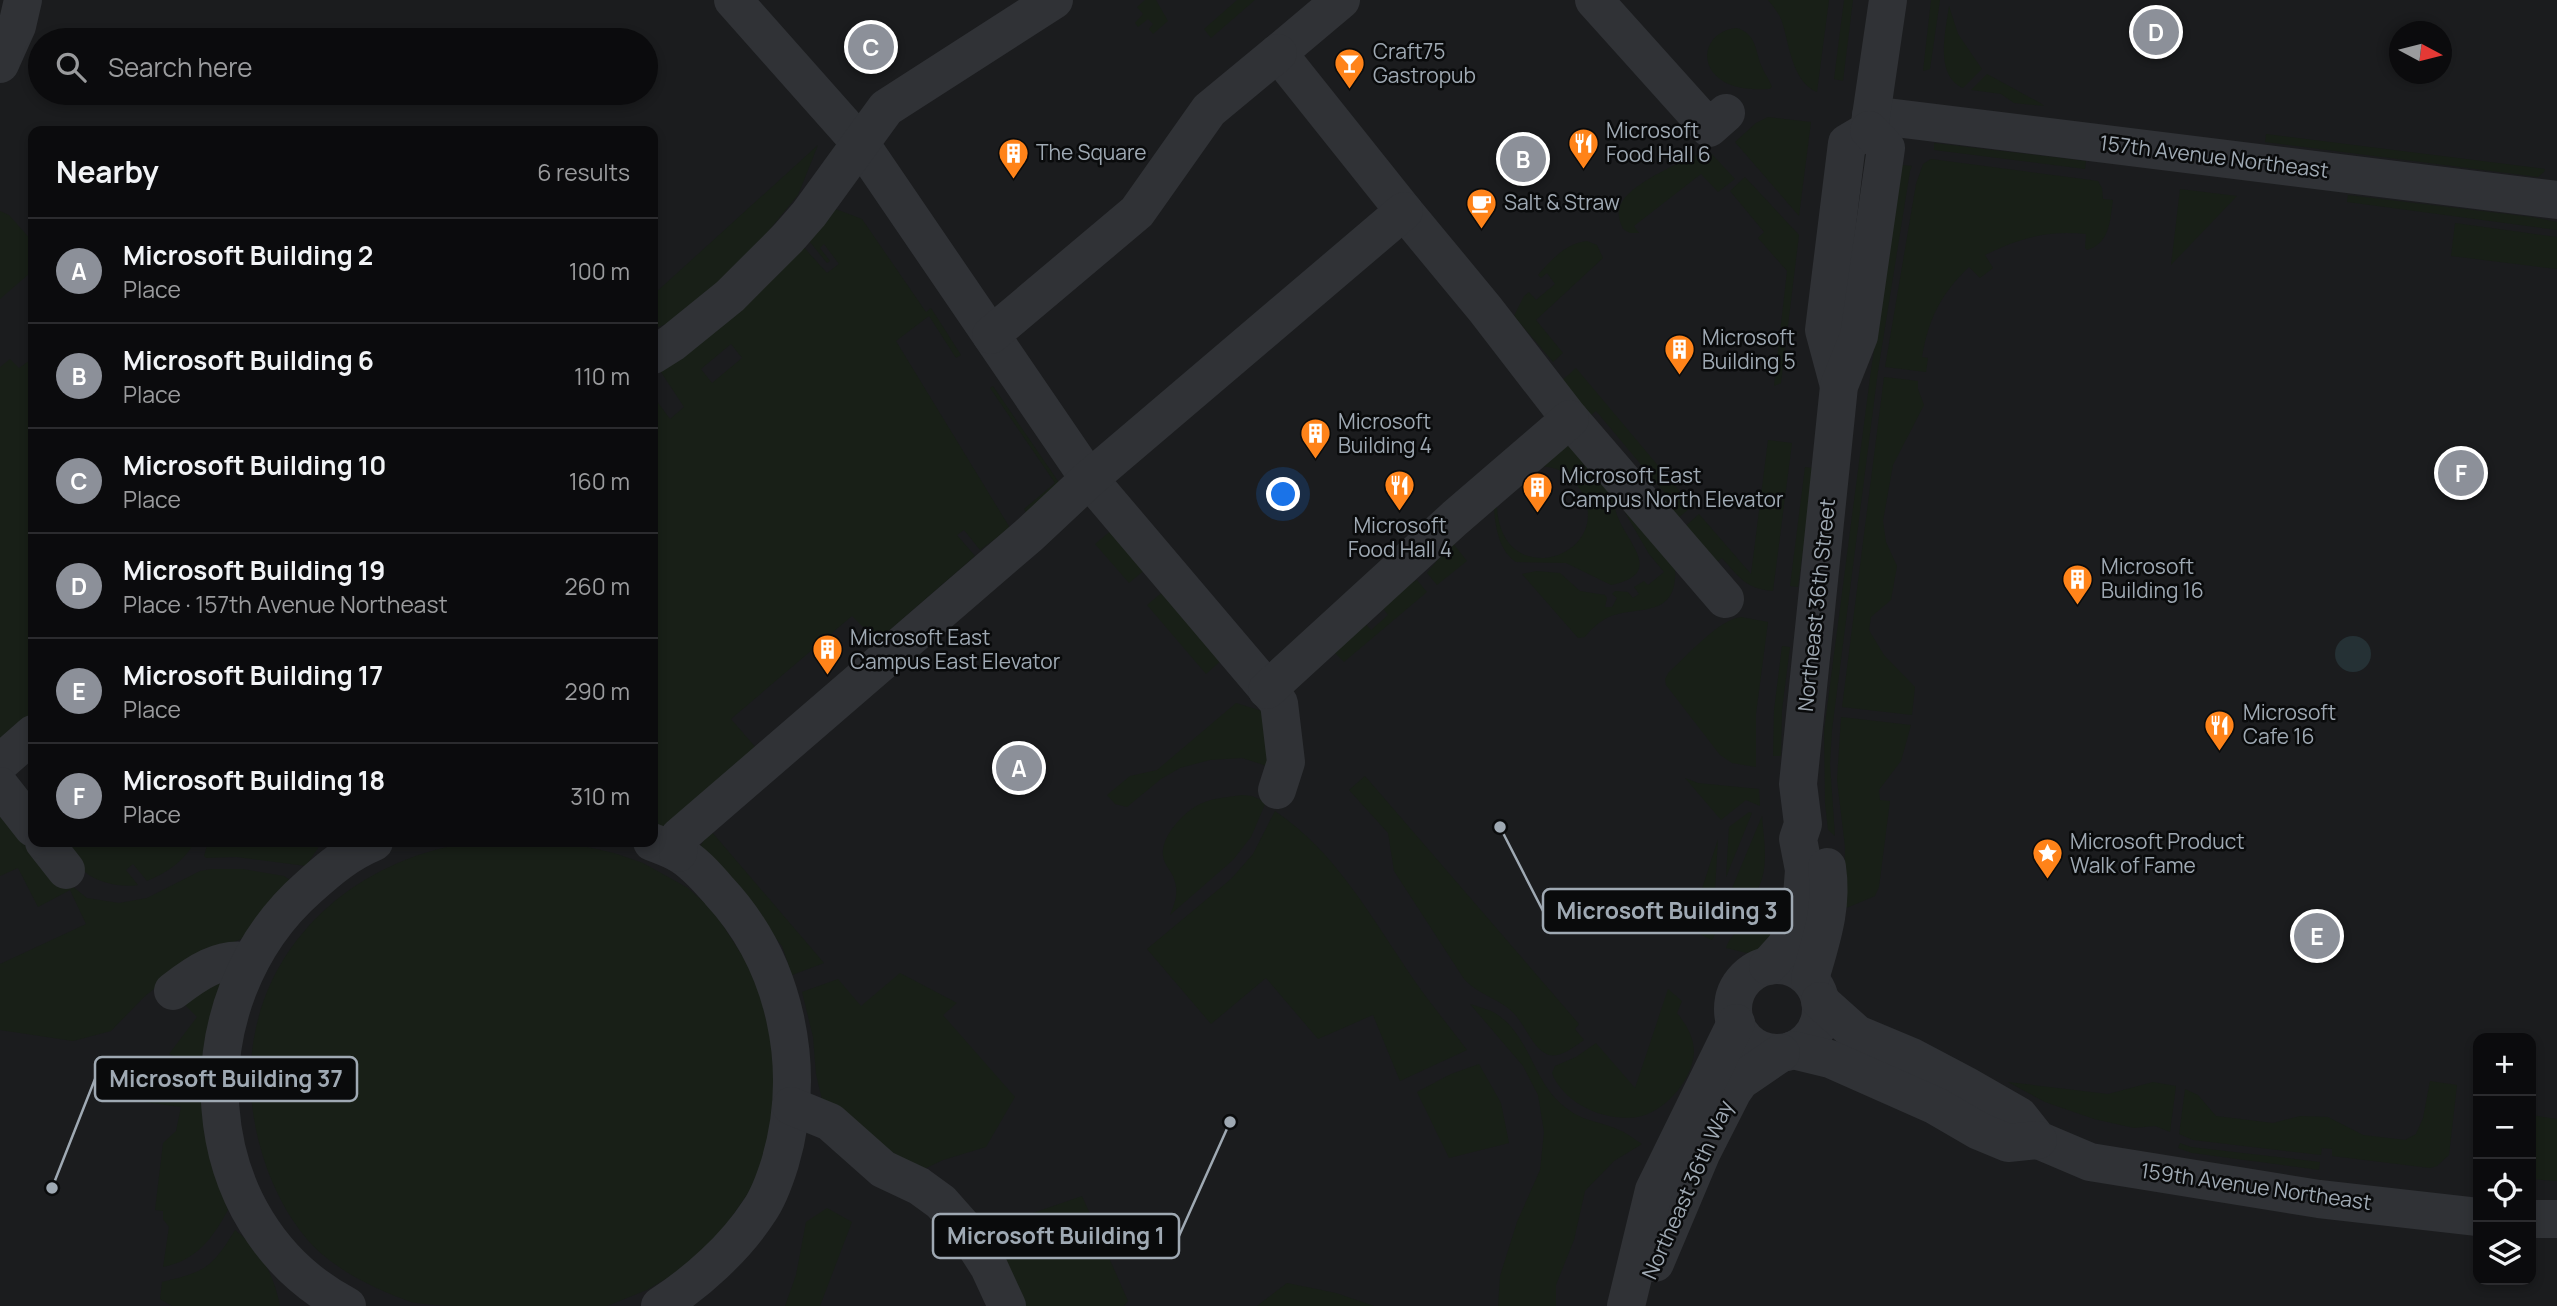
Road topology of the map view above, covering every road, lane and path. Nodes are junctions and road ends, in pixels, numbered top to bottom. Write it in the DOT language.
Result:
graph roads {
  1 [pos="23,0"];
  2 [pos="733,0"];
  3 [pos="1054,0"];
  4 [pos="1594,0"];
  5 [pos="1888,0"];
  6 [pos="1339,1"];
  7 [pos="1278,53"];
  8 [pos="0,64"];
  9 [pos="1726,113"];
  10 [pos="1870,123"];
  11 [pos="860,143"];
  12 [pos="2557,200"];
  13 [pos="1404,211"];
  14 [pos="991,335"];
  15 [pos="658,352"];
  16 [pos="1570,419"];
  17 [pos="1089,479"];
  18 [pos="1725,599"];
  19 [pos="1267,690"];
  20 [pos="28,738"];
  21 [pos="0,763"];
  22 [pos="0,786"];
  23 [pos="1277,790"];
  24 [pos="28,822"];
  25 [pos="1803,824"];
  26 [pos="355,847"];
  27 [pos="665,847"];
  28 [pos="250,962"];
  29 [pos="1768,966"];
  30 [pos="1815,990"];
  31 [pos="173,991"];
  32 [pos="1736,1023"];
  33 [pos="1787,1051"];
  34 [pos="791,1106"];
  35 [pos="2038,1140"];
  36 [pos="2473,1216"];
  37 [pos="347,1306"];
  38 [pos="660,1306"];
  39 [pos="1007,1306"];
  40 [pos="1626,1306"];
  41 [pos="1635,1306"];
  1 -- 8 [label="street"];
  2 -- 11 [label="street"];
  3 -- 11 [label="street"];
  4 -- 9 [label="street"];
  5 -- 10 [label="street"];
  6 -- 7 [label="street"];
  7 -- 13 [label="street"];
  7 -- 14 [label="street"];
  10 -- 12 [label="street, 157th Avenue Northeast"];
  10 -- 25 [label="street, Northeast 36th Street"];
  11 -- 14 [label="street"];
  11 -- 15 [label="street"];
  13 -- 16 [label="street"];
  13 -- 17 [label="street"];
  14 -- 17 [label="street"];
  16 -- 18 [label="street"];
  16 -- 19 [label="street"];
  17 -- 19 [label="street"];
  17 -- 27 [label="street"];
  19 -- 23 [label="street"];
  20 -- 21 [label="street"];
  22 -- 24 [label="street"];
  25 -- 29 [label="street, Northeast 36th Street"];
  25 -- 30 [label="street, Northeast 36th Street"];
  26 -- 28 [label="street"];
  27 -- 34 [label="street"];
  28 -- 31 [label="street"];
  28 -- 37 [label="street"];
  29 -- 30 [label="street"];
  29 -- 32 [label="street"];
  30 -- 33 [label="street"];
  30 -- 35 [label="street, 159th Avenue Northeast"];
  32 -- 33 [label="street"];
  32 -- 40 [label="street, Northeast 36th Way"];
  33 -- 35 [label="street, 159th Avenue Northeast"];
  33 -- 41 [label="street, Northeast 36th Way"];
  34 -- 38 [label="street"];
  34 -- 39 [label="street"];
  35 -- 36 [label="street, 159th Avenue Northeast"];
}
